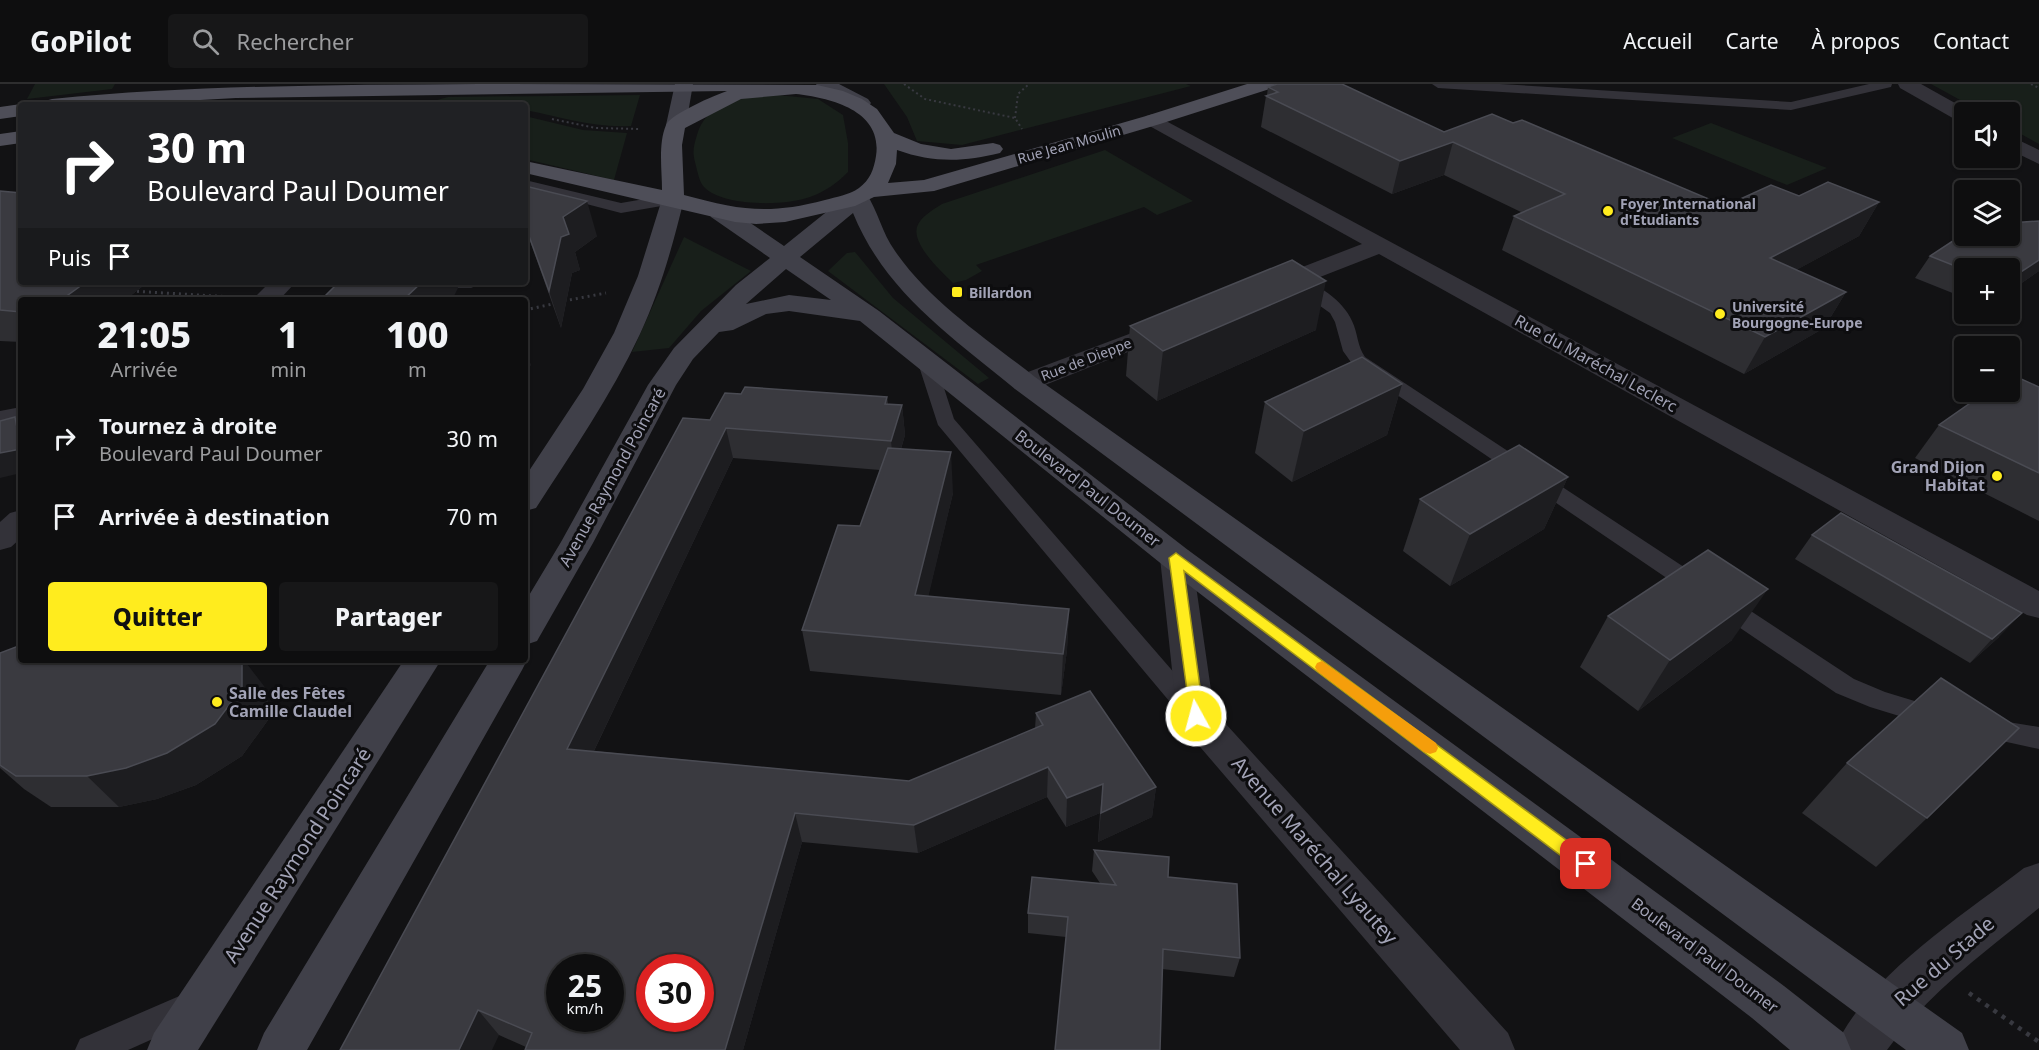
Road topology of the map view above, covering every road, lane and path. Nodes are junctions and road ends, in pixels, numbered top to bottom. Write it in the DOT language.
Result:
graph roads {
  1 [pos="373,84"];
  2 [pos="606,84"];
  3 [pos="825,84"];
  4 [pos="904,84"];
  5 [pos="1029,84"];
  6 [pos="1223,84"];
  7 [pos="1266,84"];
  8 [pos="1437,84"];
  9 [pos="1886,84"];
  10 [pos="1907,84"];
  11 [pos="2031,84"];
  12 [pos="684,85"];
  13 [pos="795,87"];
  14 [pos="584,88"];
  15 [pos="2039,88"];
  16 [pos="327,91"];
  17 [pos="415,94"];
  18 [pos="86,102"];
  19 [pos="861,104"];
  20 [pos="18,110"];
  21 [pos="1954,111"];
  22 [pos="0,113"];
  23 [pos="548,118"];
  24 [pos="1015,118"];
  25 [pos="1153,120"];
  26 [pos="676,125"];
  27 [pos="641,129"];
  28 [pos="886,137"];
  29 [pos="18,138"];
  30 [pos="1030,139"];
  31 [pos="0,141"];
  32 [pos="2020,148"];
  33 [pos="2039,158"];
  34 [pos="528,168"];
  35 [pos="528,185"];
  36 [pos="18,192"];
  37 [pos="864,195"];
  38 [pos="673,199"];
  39 [pos="11,201"];
  40 [pos="719,212"];
  41 [pos="1382,245"];
  42 [pos="788,258"];
  43 [pos="1291,280"];
  44 [pos="646,284"];
  45 [pos="281,285"];
  46 [pos="127,291"];
  47 [pos="219,297"];
  48 [pos="268,297"];
  49 [pos="1246,297"];
  50 [pos="528,309"];
  51 [pos="870,316"];
  52 [pos="1191,318"];
  53 [pos="683,354"];
  54 [pos="926,360"];
  55 [pos="1025,383"];
  56 [pos="18,417"];
  57 [pos="0,420"];
  58 [pos="528,496"];
  59 [pos="18,523"];
  60 [pos="0,539"];
  61 [pos="1176,558"];
  62 [pos="2039,606"];
  63 [pos="528,627"];
  64 [pos="421,663"];
  65 [pos="507,663"];
  66 [pos="1196,716"];
  67 [pos="2039,738"];
  68 [pos="2039,882"];
  69 [pos="1931,967"];
  70 [pos="202,1002"];
  71 [pos="1888,1010"];
  72 [pos="2039,1042"];
  73 [pos="91,1050"];
  74 [pos="171,1050"];
  75 [pos="281,1050"];
  76 [pos="1491,1050"];
  77 [pos="1827,1050"];
  78 [pos="1858,1050"];
  79 [pos="1945,1050"];
  1 -- 16 [label="main road"];
  2 -- 14 [label="main road"];
  3 -- 19 [label="main road"];
  4 -- 24 [label="path"];
  5 -- 24 [label="path"];
  6 -- 30 [label="main road, Rue Jean Moulin"];
  7 -- 25 [label="main road, Rue Jean Moulin"];
  8 -- 9 [label="lane"];
  10 -- 21 [label="street"];
  11 -- 15 [label="path"];
  12 -- 13 [label="main road"];
  12 -- 14 [label="main road"];
  12 -- 26 [label="main road"];
  13 -- 19 [label="main road"];
  13 -- 26 [label="main road"];
  14 -- 17 [label="main road"];
  16 -- 17 [label="main road"];
  16 -- 18 [label="main road"];
  19 -- 28 [label="main road"];
  20 -- 22 [label="main road"];
  23 -- 27 [label="path"];
  24 -- 30 [label="path"];
  25 -- 37 [label="main road, Rue Jean Moulin"];
  25 -- 41 [label="street, Rue du Maréchal Leclerc"];
  26 -- 38 [label="main road"];
  28 -- 30 [label="main road, Rue Jean Moulin"];
  28 -- 37 [label="main road"];
  29 -- 31 [label="main road"];
  32 -- 33 [label="street"];
  34 -- 38 [label="main road"];
  35 -- 38 [label="lane"];
  36 -- 39 [label="path"];
  37 -- 40 [label="main road"];
  37 -- 42 [label="main road, Avenue Raymond Poincaré"];
  37 -- 55 [label="main road"];
  38 -- 40 [label="main road"];
  38 -- 44 [label="main road"];
  40 -- 42 [label="main road, Boulevard Paul Doumer"];
  41 -- 43 [label="street"];
  41 -- 62 [label="street, Rue du Maréchal Leclerc"];
  42 -- 51 [label="main road, Boulevard Paul Doumer"];
  42 -- 53 [label="main road, Avenue Raymond Poincaré"];
  43 -- 49 [label="street"];
  43 -- 67 [label="lane"];
  44 -- 50 [label="path"];
  44 -- 58 [label="main road"];
  45 -- 48 [label="street"];
  46 -- 47 [label="path"];
  51 -- 53 [label="main road, Avenue Raymond Poincaré"];
  51 -- 54 [label="main road, Boulevard Paul Doumer"];
  52 -- 55 [label="street, Rue de Dieppe"];
  53 -- 63 [label="main road, Avenue Raymond Poincaré"];
  54 -- 61 [label="main road, Boulevard Paul Doumer"];
  54 -- 66 [label="lane"];
  55 -- 71 [label="main road"];
  56 -- 57 [label="street"];
  59 -- 60 [label="street"];
  61 -- 66 [label="street"];
  61 -- 77 [label="main road, Boulevard Paul Doumer"];
  64 -- 70 [label="main road, Avenue Raymond Poincaré"];
  65 -- 75 [label="main road"];
  66 -- 76 [label="street, Avenue Maréchal Lyautey"];
  68 -- 69 [label="street, Rue du Stade"];
  69 -- 71 [label="street, Rue du Stade"];
  69 -- 72 [label="path"];
  70 -- 73 [label="lane"];
  70 -- 74 [label="main road, Avenue Raymond Poincaré"];
  71 -- 78 [label="street, Rue du Stade"];
  71 -- 79 [label="main road"];
}
